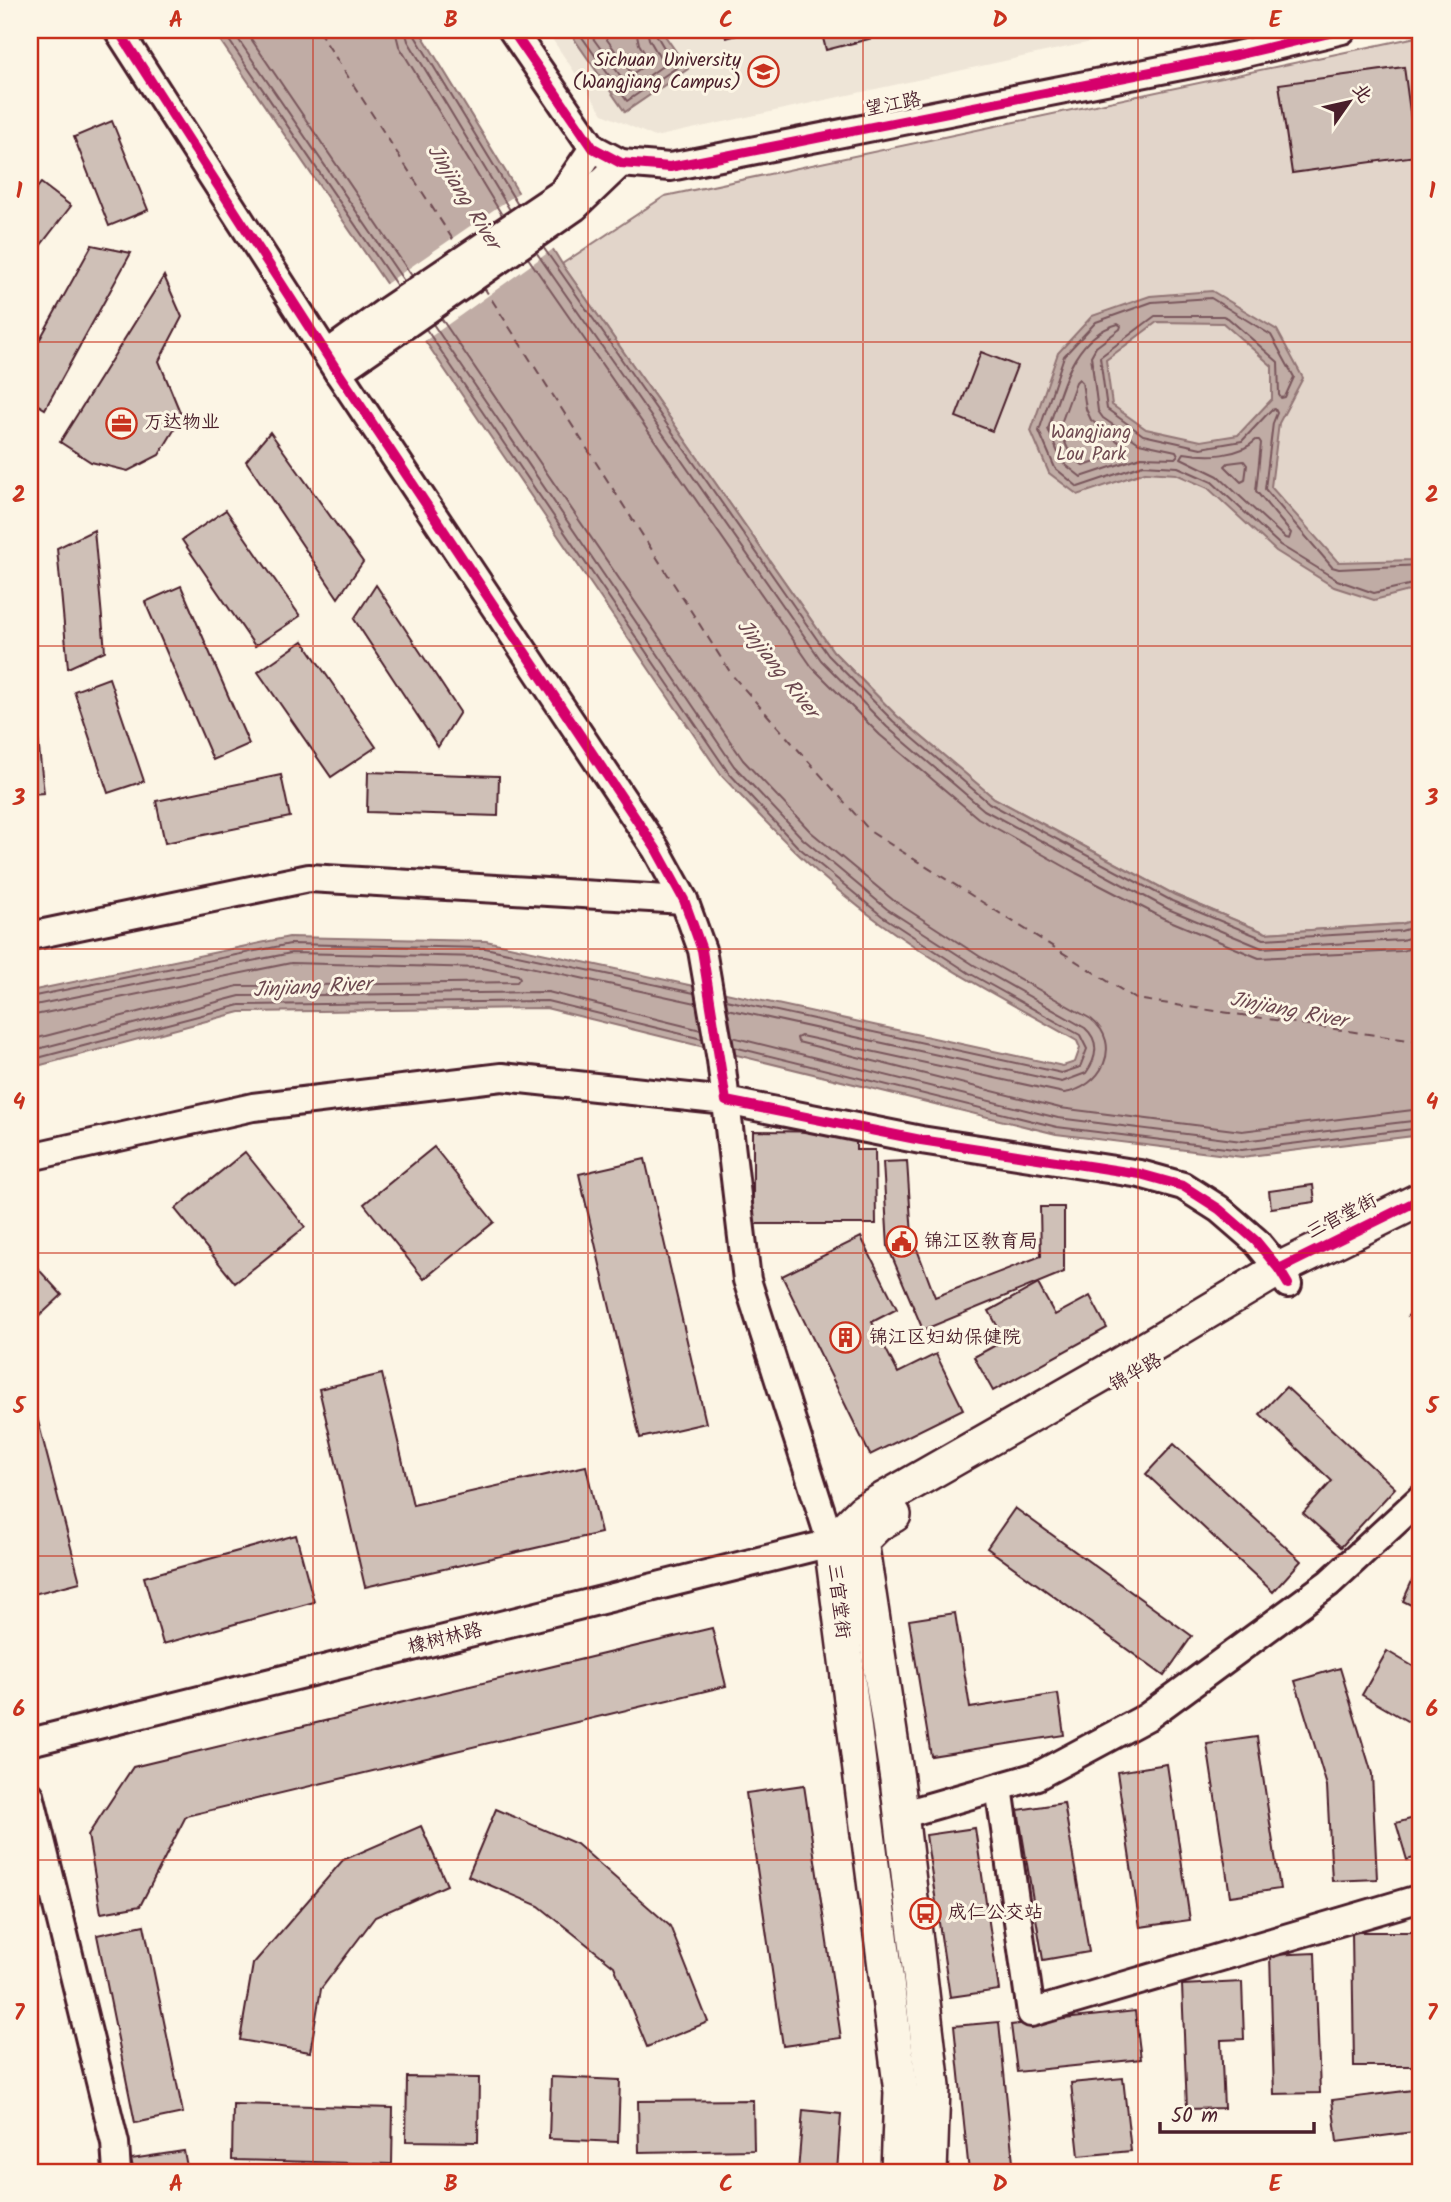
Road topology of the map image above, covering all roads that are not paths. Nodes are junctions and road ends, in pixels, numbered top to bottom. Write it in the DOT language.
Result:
graph roads {
  1 [pos="118,30"];
  2 [pos="512,30"];
  3 [pos="1342,30"];
  4 [pos="593,148"];
  5 [pos="621,163"];
  6 [pos="569,200"];
  7 [pos="333,363"];
  8 [pos="684,900"];
  9 [pos="30,936"];
  10 [pos="726,1101"];
  11 [pos="30,1157"];
  12 [pos="1421,1199"];
  13 [pos="1421,1221"];
  14 [pos="1283,1277"];
  15 [pos="1421,1498"];
  16 [pos="846,1542"];
  17 [pos="30,1742"];
  18 [pos="999,1787"];
  19 [pos="30,1795"];
  20 [pos="901,1815"];
  21 [pos="1421,1898"];
  22 [pos="117,2172"];
  23 [pos="898,2172"];
  24 [pos="930,2172"];
  1 -- 7 [label="street"];
  2 -- 4 [label="street, 望江路"];
  3 -- 5 [label="street, 望江路"];
  4 -- 5 [label="street, 望江路"];
  4 -- 6 [label="street"];
  5 -- 6 [label="street"];
  6 -- 7 [label="street"];
  7 -- 8 [label="street"];
  8 -- 9 [label="street"];
  8 -- 10 [label="street"];
  10 -- 11 [label="street"];
  10 -- 14 [label="street"];
  10 -- 16 [label="street"];
  12 -- 14 [label="main road, 三官堂街"];
  13 -- 14 [label="main road, 锦华路"];
  14 -- 16 [label="main road, 锦华路"];
  15 -- 18 [label="street"];
  16 -- 17 [label="street, 橡树林路"];
  16 -- 20 [label="main road, 三官堂街"];
  16 -- 23 [label="main road, 三官堂街"];
  18 -- 20 [label="street"];
  18 -- 21 [label="street"];
  19 -- 22 [label="street"];
  20 -- 24 [label="main road, 三官堂街"];
}
